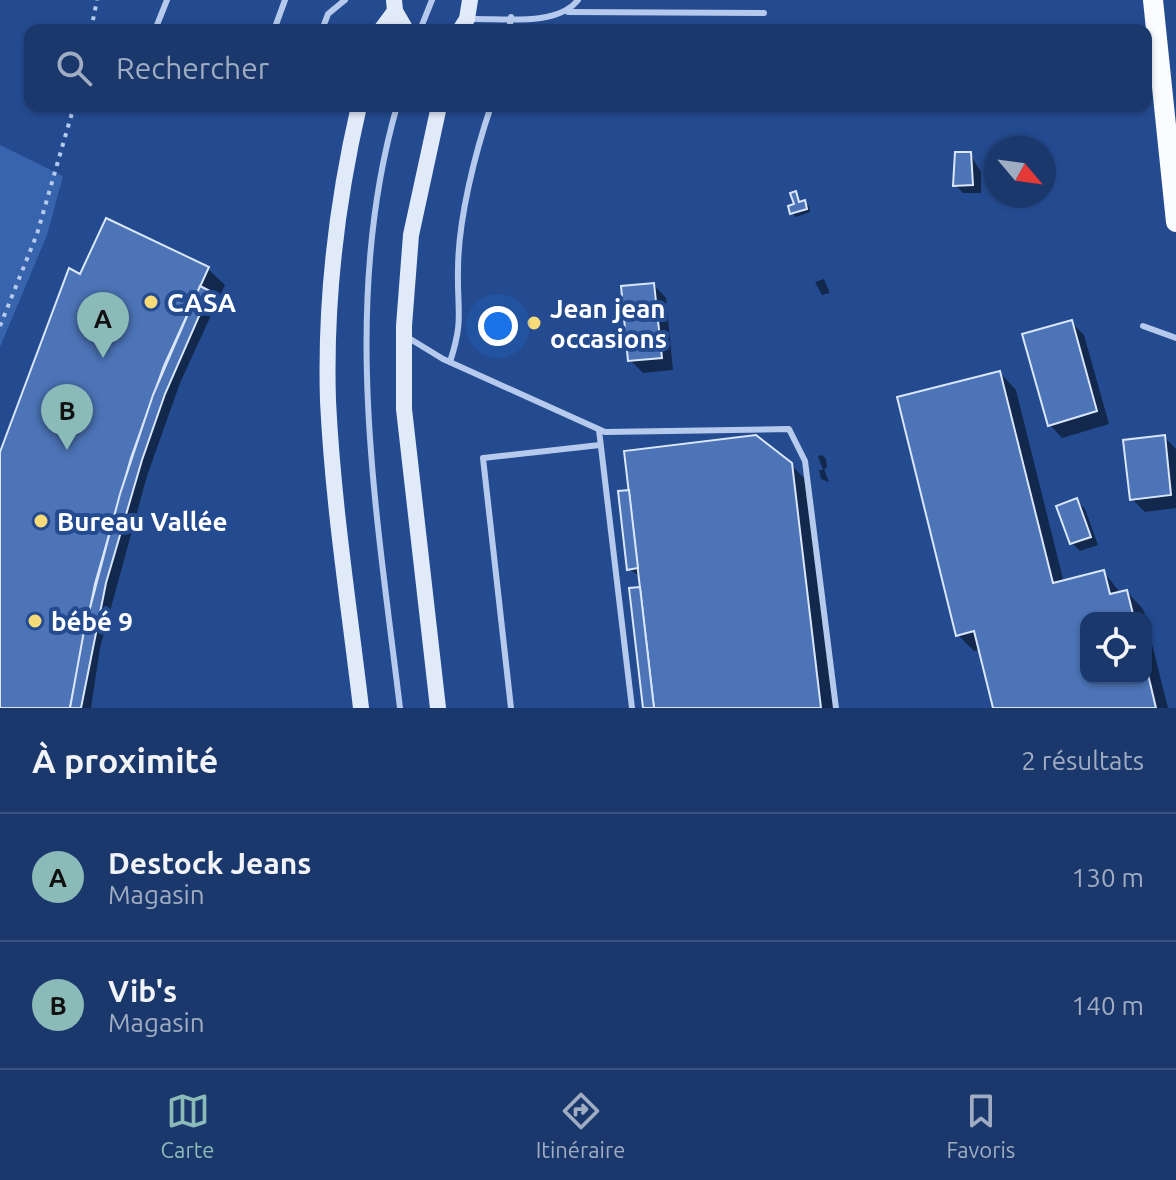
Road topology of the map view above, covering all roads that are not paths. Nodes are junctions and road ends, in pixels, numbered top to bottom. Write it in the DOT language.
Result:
graph roads {
  1 [pos="167,0"];
  2 [pos="285,0"];
  3 [pos="345,0"];
  4 [pos="432,0"];
  5 [pos="470,0"];
  6 [pos="578,0"];
  7 [pos="1153,0"];
  8 [pos="392,3"];
  9 [pos="568,12"];
  10 [pos="764,13"];
  11 [pos="511,17"];
  12 [pos="157,24"];
  13 [pos="276,24"];
  14 [pos="324,24"];
  15 [pos="383,24"];
  16 [pos="403,24"];
  17 [pos="422,24"];
  18 [pos="462,24"];
  19 [pos="476,24"];
  20 [pos="510,24"];
  21 [pos="358,112"];
  22 [pos="396,112"];
  23 [pos="438,112"];
  24 [pos="490,112"];
  25 [pos="1176,222"];
  26 [pos="1143,326"];
  27 [pos="404,335"];
  28 [pos="1176,338"];
  29 [pos="450,362"];
  30 [pos="599,430"];
  31 [pos="600,445"];
  32 [pos="361,708"];
  33 [pos="400,708"];
  34 [pos="438,708"];
  35 [pos="511,708"];
  36 [pos="632,708"];
  37 [pos="836,708"];
  1 -- 12 [label="lane"];
  2 -- 13 [label="lane"];
  3 -- 14 [label="lane"];
  4 -- 17 [label="lane"];
  5 -- 18 [label="street"];
  6 -- 9 [label="lane"];
  7 -- 25 [label="main road"];
  8 -- 15 [label="street"];
  8 -- 16 [label="street"];
  9 -- 10 [label="lane"];
  9 -- 11 [label="lane"];
  11 -- 19 [label="lane"];
  11 -- 20 [label="lane"];
  21 -- 32 [label="street"];
  22 -- 33 [label="lane"];
  23 -- 27 [label="street"];
  24 -- 29 [label="lane"];
  26 -- 28 [label="lane"];
  27 -- 29 [label="lane"];
  27 -- 34 [label="street"];
  29 -- 30 [label="lane"];
  30 -- 31 [label="lane"];
  30 -- 37 [label="lane"];
  31 -- 35 [label="lane"];
  31 -- 36 [label="lane"];
}
